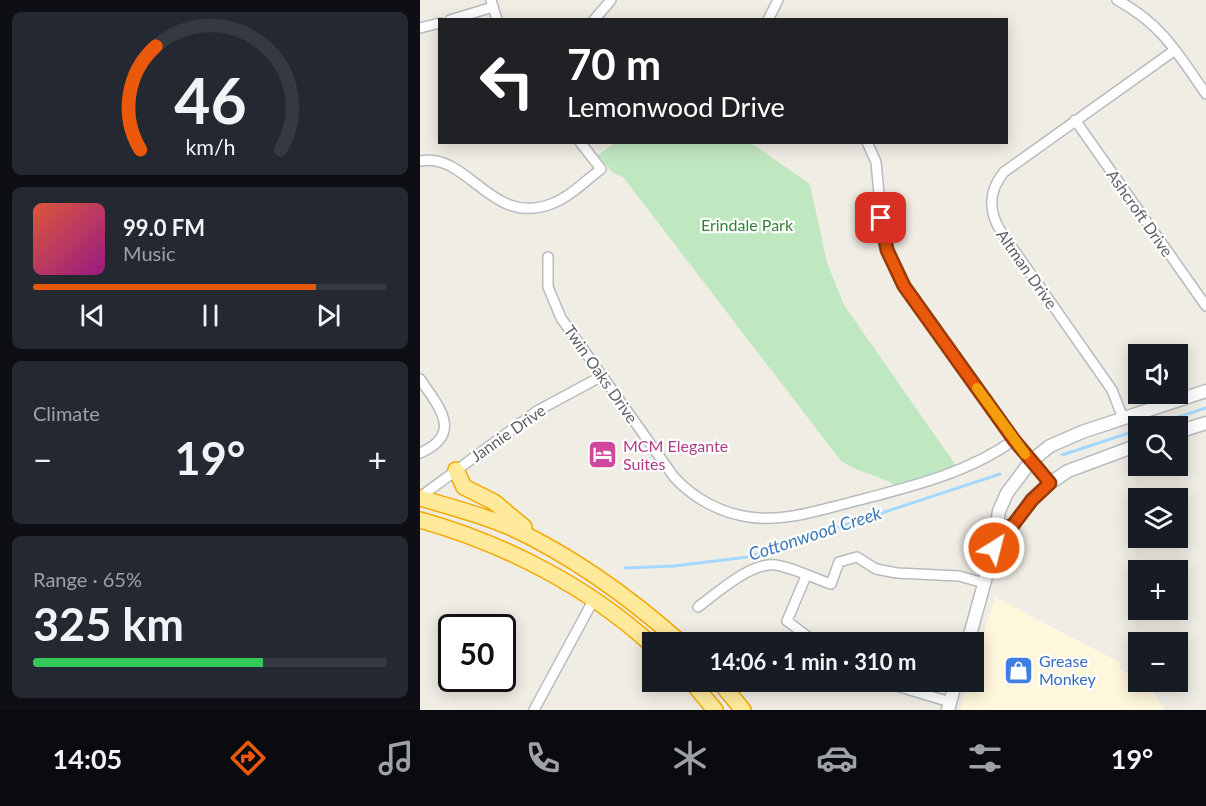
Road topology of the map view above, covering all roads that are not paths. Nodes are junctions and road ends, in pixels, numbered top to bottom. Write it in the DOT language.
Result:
graph roads {
  1 [pos="611,0"];
  2 [pos="778,0"];
  3 [pos="1117,0"];
  4 [pos="492,4"];
  5 [pos="455,18"];
  6 [pos="596,18"];
  7 [pos="769,18"];
  8 [pos="438,24"];
  9 [pos="420,28"];
  10 [pos="1175,50"];
  11 [pos="1206,94"];
  12 [pos="1075,120"];
  13 [pos="582,144"];
  14 [pos="868,144"];
  15 [pos="420,161"];
  16 [pos="548,257"];
  17 [pos="1206,306"];
  18 [pos="602,376"];
  19 [pos="420,380"];
  20 [pos="1206,391"];
  21 [pos="1123,418"];
  22 [pos="1206,423"];
  23 [pos="1188,429"];
  24 [pos="1014,440"];
  25 [pos="1128,448"];
  26 [pos="420,453"];
  27 [pos="1031,461"];
  28 [pos="456,470"];
  29 [pos="1050,483"];
  30 [pos="420,498"];
  31 [pos="420,520"];
  32 [pos="999,530"];
  33 [pos="571,560"];
  34 [pos="806,576"];
  35 [pos="984,583"];
  36 [pos="594,599"];
  37 [pos="698,607"];
  38 [pos="668,632"];
  39 [pos="802,632"];
  40 [pos="971,632"];
  41 [pos="642,637"];
  42 [pos="700,692"];
  43 [pos="728,692"];
  44 [pos="910,692"];
  45 [pos="949,706"];
  46 [pos="534,710"];
  47 [pos="716,710"];
  48 [pos="743,710"];
  1 -- 6 [label="street"];
  2 -- 7 [label="street"];
  3 -- 10 [label="street"];
  4 -- 5 [label="street"];
  8 -- 9 [label="street"];
  10 -- 11 [label="street"];
  10 -- 12 [label="street, Altman Drive"];
  12 -- 17 [label="street, Ashcroft Drive"];
  12 -- 21 [label="street, Altman Drive"];
  13 -- 15 [label="street"];
  14 -- 24 [label="street"];
  16 -- 18 [label="street, Twin Oaks Drive"];
  18 -- 24 [label="street, Twin Oaks Drive"];
  18 -- 28 [label="street, Jannie Drive"];
  19 -- 26 [label="street"];
  20 -- 21 [label="main road"];
  21 -- 27 [label="main road"];
  22 -- 23 [label="main road"];
  24 -- 27 [label="street"];
  25 -- 29 [label="main road"];
  27 -- 29 [label="street"];
  27 -- 32 [label="main road"];
  28 -- 30 [label="street, Jannie Drive"];
  28 -- 33 [label="highway"];
  29 -- 32 [label="main road"];
  30 -- 33 [label="highway"];
  31 -- 36 [label="highway"];
  32 -- 35 [label="main road"];
  33 -- 38 [label="highway"];
  34 -- 35 [label="street"];
  34 -- 37 [label="street"];
  34 -- 39 [label="street"];
  35 -- 40 [label="main road"];
  36 -- 41 [label="highway"];
  36 -- 46 [label="street"];
  42 -- 47 [label="highway"];
  43 -- 48 [label="highway"];
  44 -- 45 [label="street"];
}
